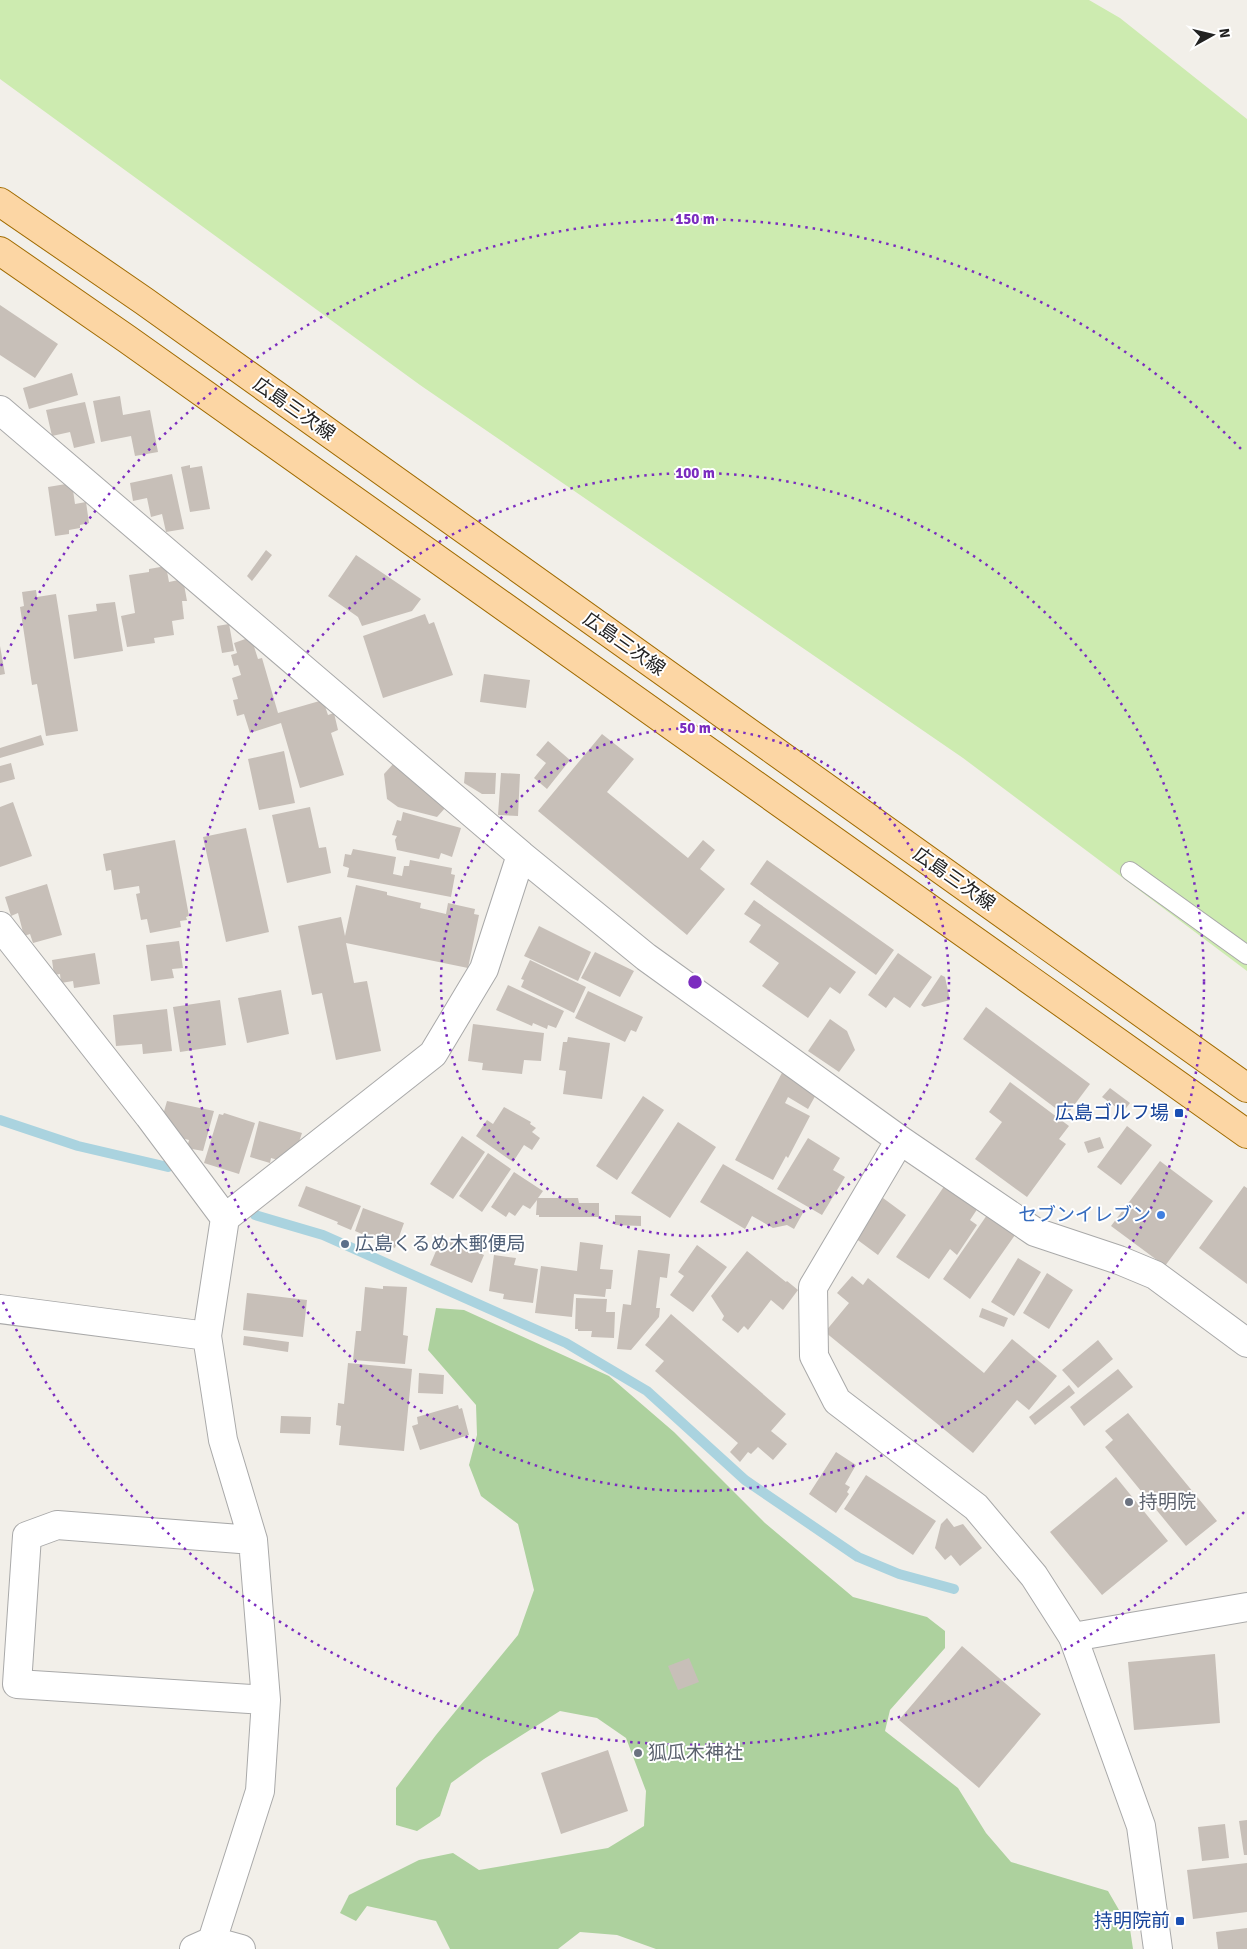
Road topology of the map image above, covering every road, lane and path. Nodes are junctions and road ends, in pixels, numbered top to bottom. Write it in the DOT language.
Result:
graph roads {
  1 [pos="0,202"];
  2 [pos="0,251"];
  3 [pos="0,410"];
  4 [pos="520,855"];
  5 [pos="1130,871"];
  6 [pos="0,926"];
  7 [pos="1247,955"];
  8 [pos="1247,1088"];
  9 [pos="1247,1134"];
  10 [pos="900,1140"];
  11 [pos="225,1218"];
  12 [pos="0,1309"];
  13 [pos="207,1336"];
  14 [pos="1247,1343"];
  15 [pos="253,1540"];
  16 [pos="1247,1606"];
  17 [pos="1073,1637"];
  18 [pos="266,1700"];
  19 [pos="203,1945"];
  20 [pos="241,1949"];
  21 [pos="1158,1949"];
  1 -- 8 [label="main road, 広島三次線"];
  2 -- 9 [label="main road, 広島三次線"];
  3 -- 4 [label="street"];
  4 -- 10 [label="street"];
  4 -- 11 [label="street"];
  5 -- 7 [label="lane"];
  6 -- 11 [label="street"];
  10 -- 14 [label="street"];
  10 -- 17 [label="street"];
  11 -- 13 [label="street"];
  12 -- 13 [label="street"];
  13 -- 15 [label="street"];
  15 -- 18 [label="street"];
  15 -- 18 [label="street"];
  16 -- 17 [label="street"];
  17 -- 21 [label="street"];
  18 -- 19 [label="street"];
  19 -- 20 [label="street"];
}
